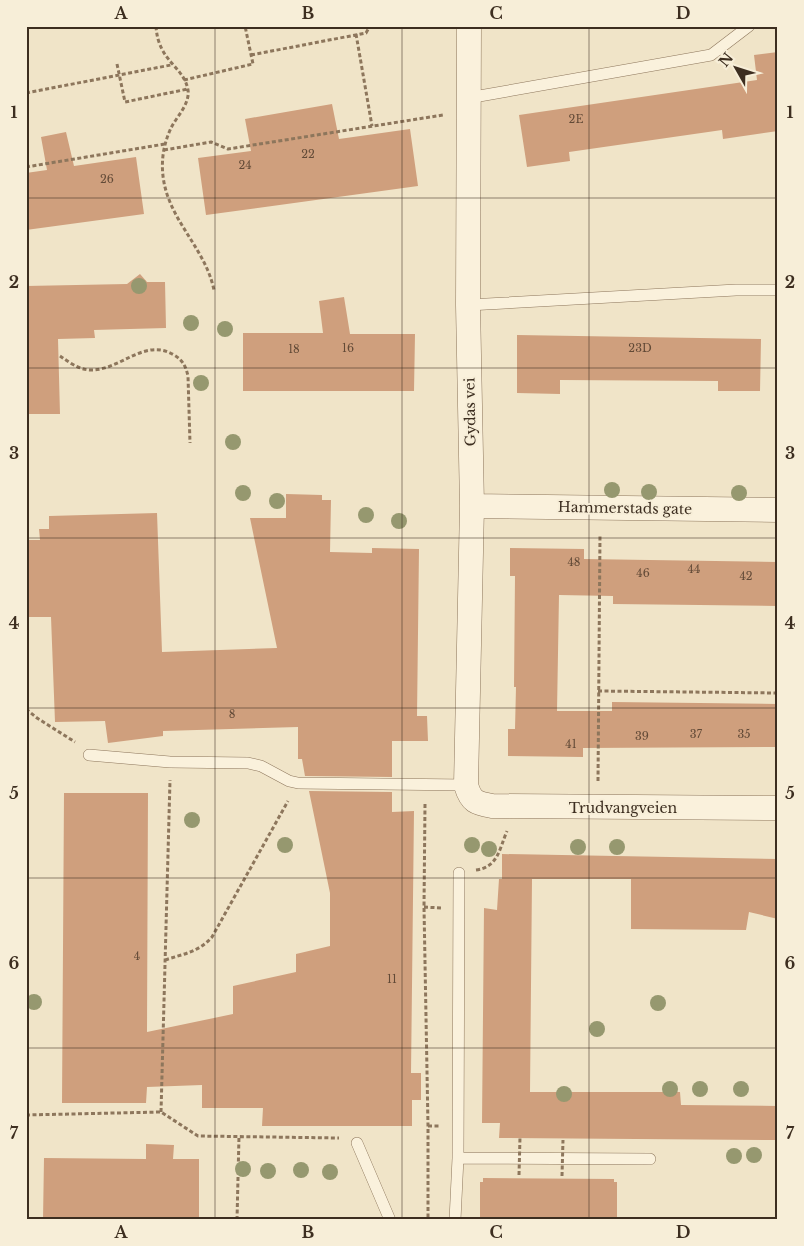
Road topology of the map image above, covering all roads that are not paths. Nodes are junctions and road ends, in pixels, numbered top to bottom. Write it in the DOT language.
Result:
graph roads {
  1 [pos="469,26"];
  2 [pos="749,26"];
  3 [pos="468,98"];
  4 [pos="778,290"];
  5 [pos="468,305"];
  6 [pos="472,506"];
  7 [pos="778,510"];
  8 [pos="88,755"];
  9 [pos="468,791"];
  10 [pos="778,808"];
  11 [pos="459,873"];
  12 [pos="357,1143"];
  13 [pos="458,1158"];
  14 [pos="650,1159"];
  15 [pos="390,1220"];
  16 [pos="455,1220"];
  1 -- 3 [label="street, Gydas vei"];
  2 -- 3 [label="lane"];
  3 -- 5 [label="street, Gydas vei"];
  4 -- 5 [label="lane"];
  5 -- 6 [label="street, Gydas vei"];
  6 -- 7 [label="street, Hammerstads gate"];
  6 -- 9 [label="street, Gydas vei"];
  8 -- 9 [label="lane"];
  9 -- 10 [label="street, Trudvangveien"];
  11 -- 13 [label="lane"];
  12 -- 15 [label="lane"];
  13 -- 14 [label="lane"];
  13 -- 16 [label="lane"];
}
